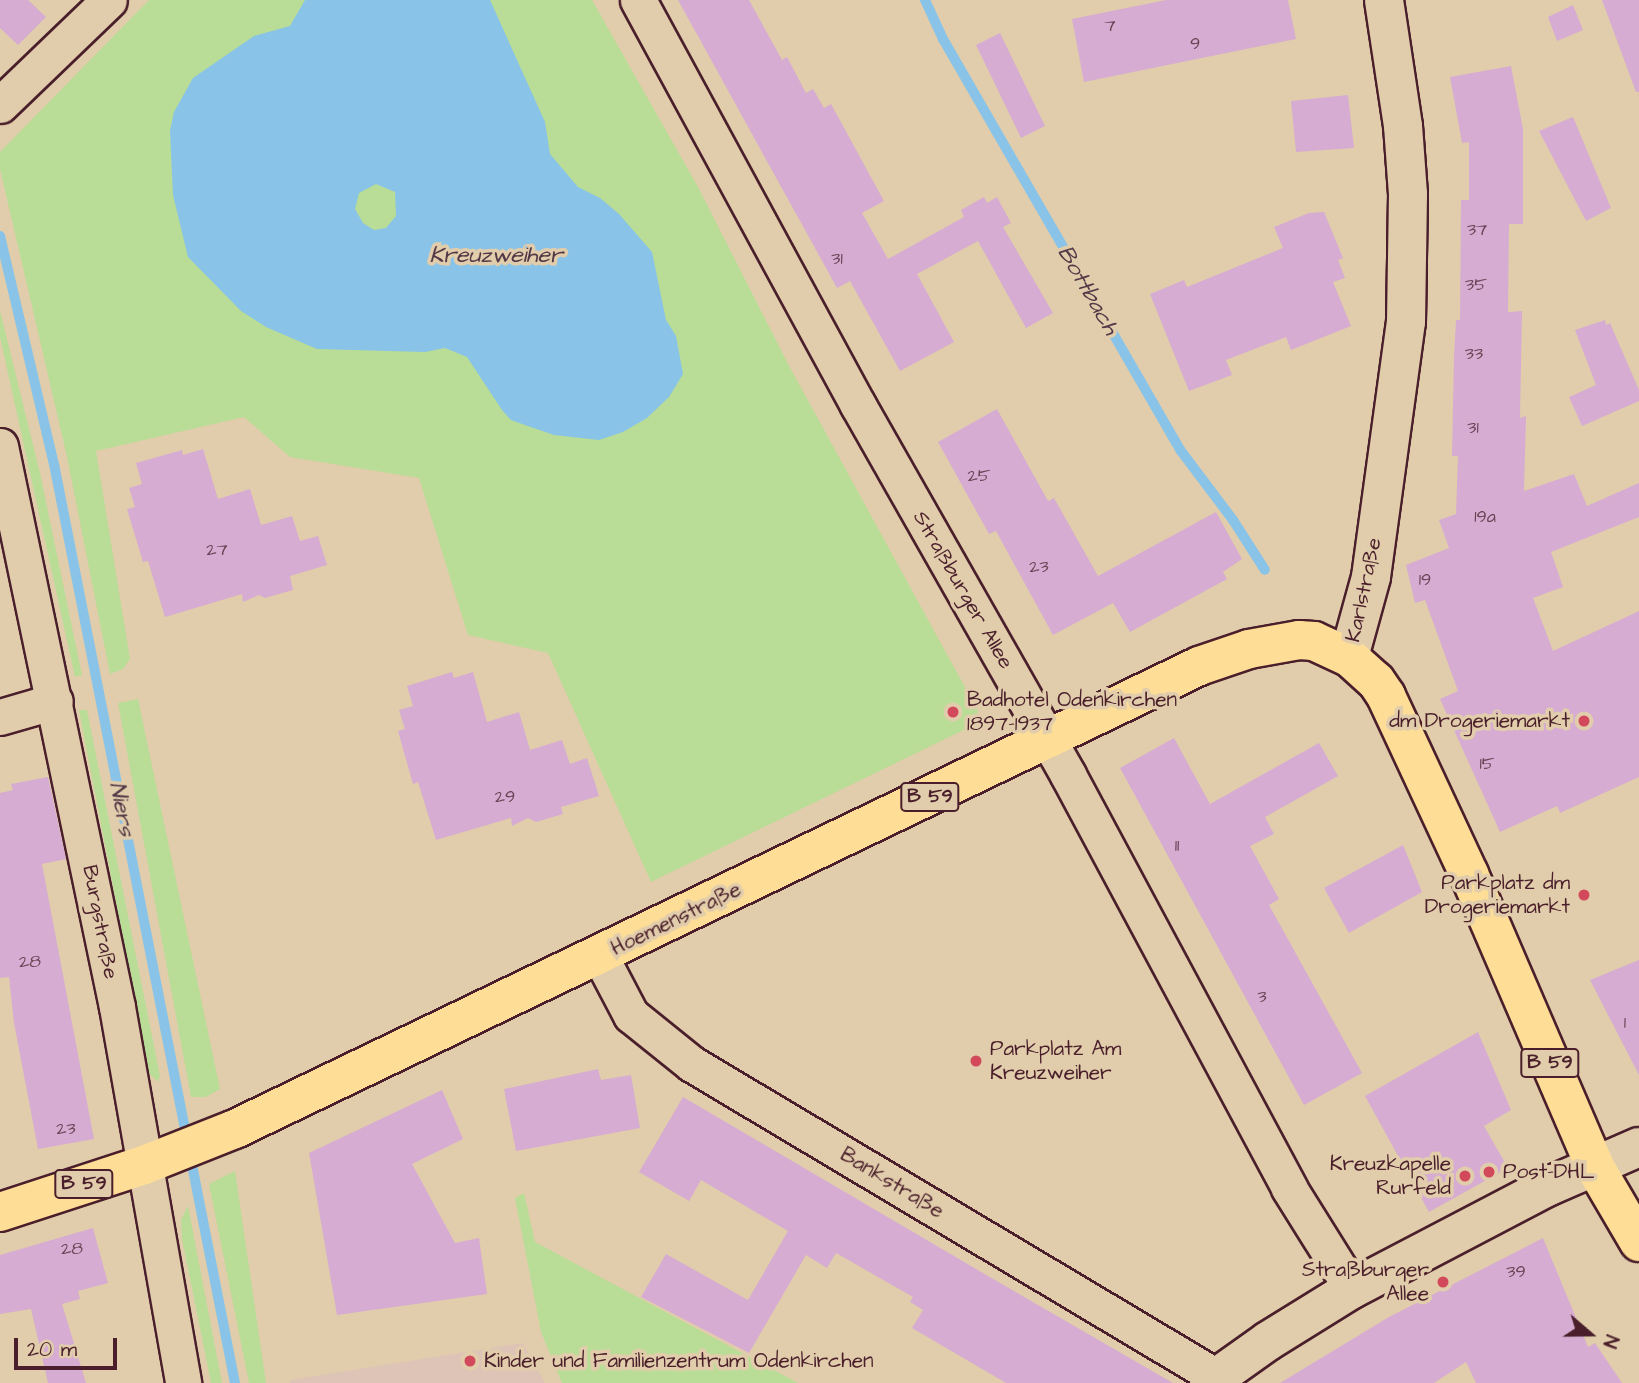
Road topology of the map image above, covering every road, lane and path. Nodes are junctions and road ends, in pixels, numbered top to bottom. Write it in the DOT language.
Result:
graph roads {
  1 [pos="109,0"];
  2 [pos="638,0"];
  3 [pos="1384,0"];
  4 [pos="2,104"];
  5 [pos="2,458"];
  6 [pos="1349,657"];
  7 [pos="55,701"];
  8 [pos="0,717"];
  9 [pos="1046,737"];
  10 [pos="600,956"];
  11 [pos="1639,1147"];
  12 [pos="155,1160"];
  13 [pos="1595,1167"];
  14 [pos="0,1212"];
  15 [pos="1639,1242"];
  16 [pos="1352,1289"];
  17 [pos="1212,1380"];
  18 [pos="183,1383"];
  1 -- 4 [label="street"];
  2 -- 9 [label="street, Straßburger Allee"];
  3 -- 6 [label="street, Karlstraße"];
  5 -- 7 [label="street, Burgstraße"];
  6 -- 9 [label="main road, Hoemenstraße / B 59"];
  6 -- 13 [label="main road, Karlstraße / B 59"];
  7 -- 8 [label="street"];
  7 -- 12 [label="street, Burgstraße"];
  9 -- 10 [label="main road, Hoemenstraße / B 59"];
  9 -- 16 [label="street, Straßburger Allee"];
  10 -- 12 [label="main road, Hoemenstraße / B 59"];
  10 -- 17 [label="street, Bankstraße"];
  11 -- 13 [label="street"];
  12 -- 14 [label="main road, Hoemenstraße / B 59"];
  12 -- 18 [label="street, Burgstraße"];
  13 -- 15 [label="main road, B 59"];
  13 -- 16 [label="street"];
  16 -- 17 [label="street"];
}
